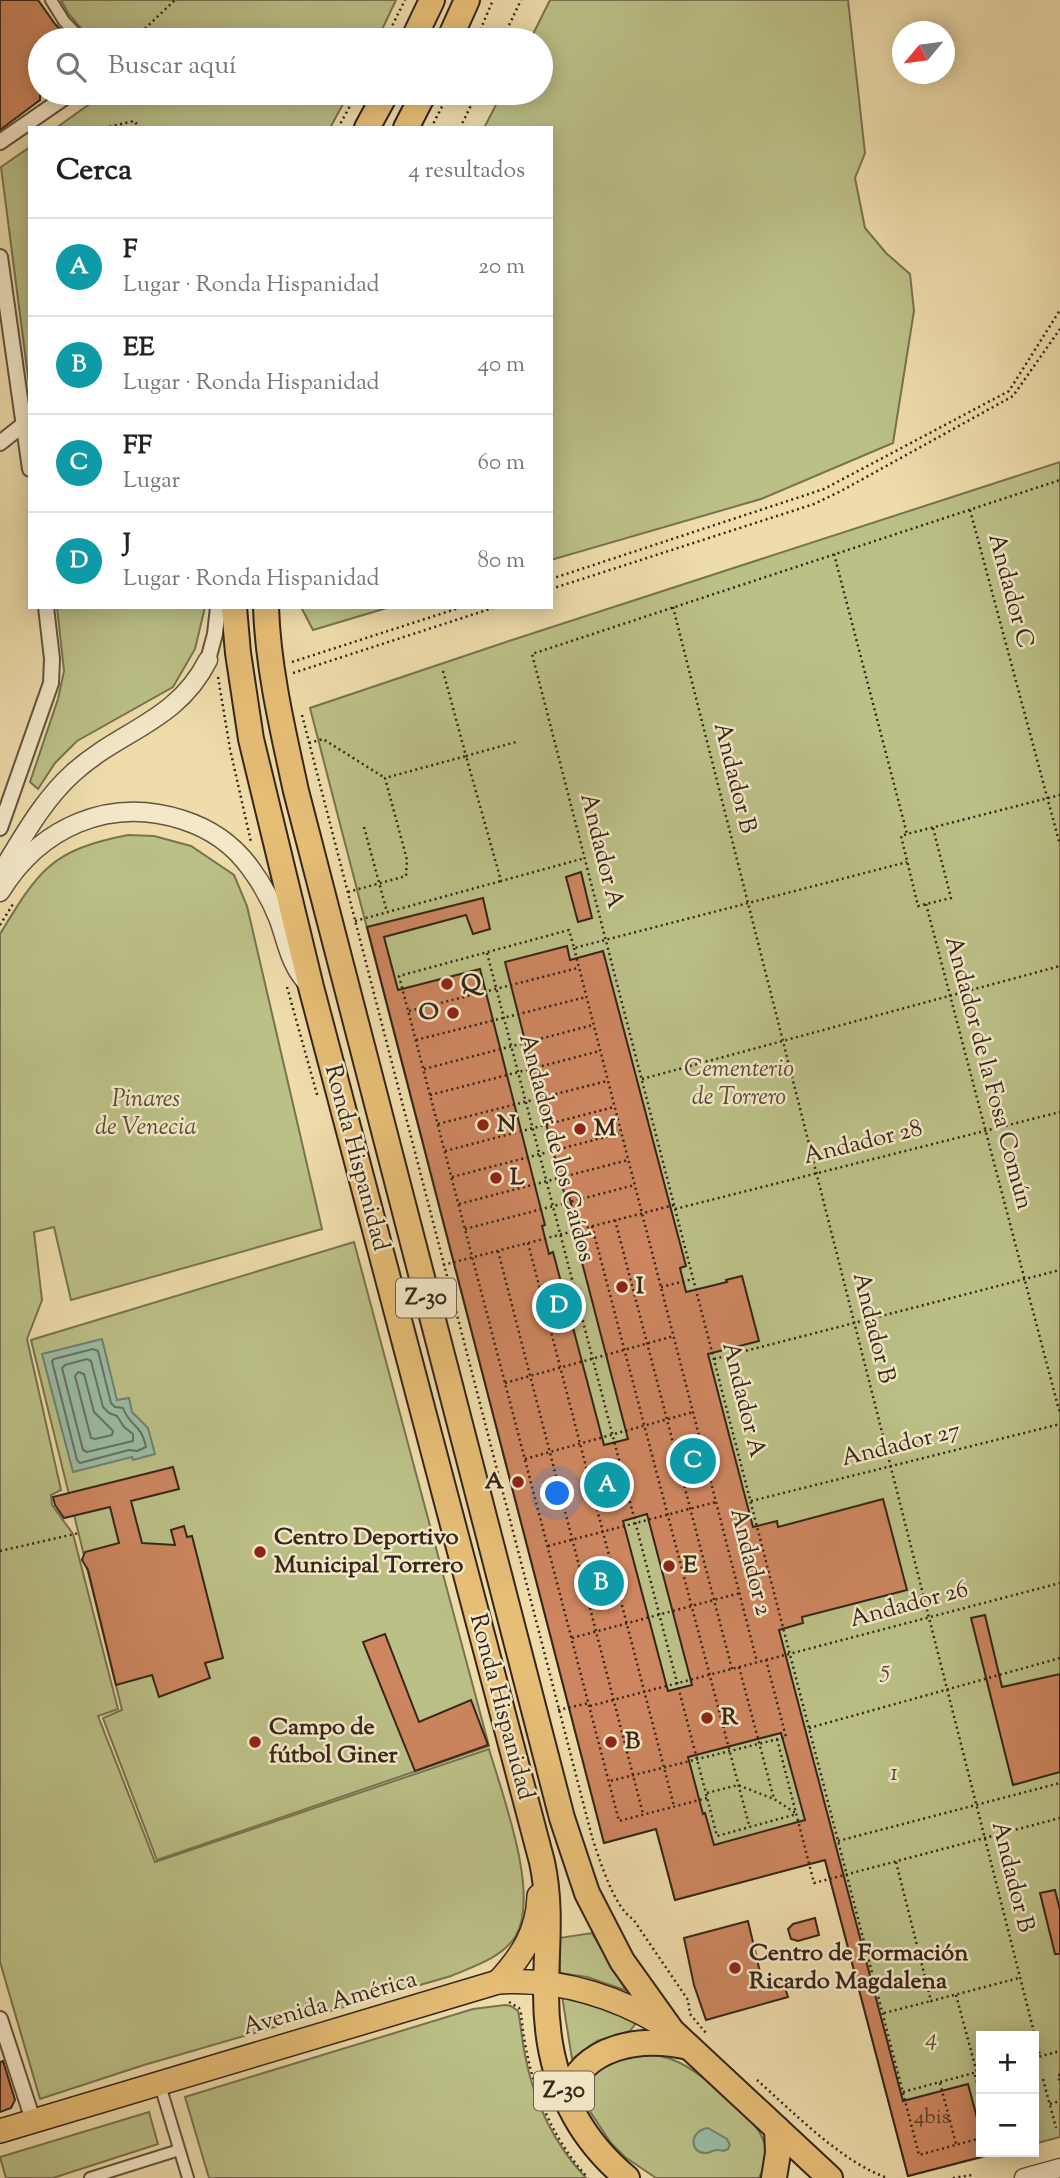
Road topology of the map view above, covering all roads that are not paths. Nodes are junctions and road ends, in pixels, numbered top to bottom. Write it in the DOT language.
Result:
graph roads {
  1 [pos="51,0"];
  2 [pos="432,0"];
  3 [pos="467,0"];
  4 [pos="71,28"];
  5 [pos="419,28"];
  6 [pos="454,28"];
  7 [pos="54,105"];
  8 [pos="380,105"];
  9 [pos="418,105"];
  10 [pos="369,126"];
  11 [pos="407,126"];
  12 [pos="0,142"];
  13 [pos="0,257"];
  14 [pos="3,289"];
  15 [pos="24,424"];
  16 [pos="0,443"];
  17 [pos="28,454"];
  18 [pos="46,609"];
  19 [pos="218,609"];
  20 [pos="234,609"];
  21 [pos="266,609"];
  22 [pos="208,660"];
  23 [pos="0,828"];
  24 [pos="0,874"];
  25 [pos="7,897"];
  26 [pos="311,987"];
  27 [pos="542,1861"];
  28 [pos="498,1982"];
  29 [pos="547,1983"];
  30 [pos="0,2018"];
  31 [pos="691,2039"];
  32 [pos="159,2082"];
  33 [pos="566,2096"];
  34 [pos="33,2120"];
  35 [pos="777,2129"];
  36 [pos="0,2131"];
  37 [pos="179,2150"];
  38 [pos="1060,2168"];
  39 [pos="90,2178"];
  40 [pos="188,2178"];
  41 [pos="627,2178"];
  42 [pos="774,2178"];
  43 [pos="830,2178"];
  44 [pos="1024,2178"];
  1 -- 4 [label="street"];
  2 -- 5 [label="highway"];
  3 -- 6 [label="highway"];
  7 -- 12 [label="street"];
  8 -- 10 [label="highway"];
  9 -- 11 [label="highway"];
  13 -- 14 [label="street"];
  14 -- 15 [label="street"];
  15 -- 16 [label="street"];
  15 -- 17 [label="street"];
  18 -- 23 [label="street"];
  19 -- 22 [label="street"];
  20 -- 26 [label="highway, Ronda Hispanidad / Z-30"];
  21 -- 31 [label="highway, Ronda Hispanidad / Z-30"];
  22 -- 24 [label="street"];
  25 -- 26 [label="street"];
  26 -- 27 [label="highway, Ronda Hispanidad / Z-30"];
  27 -- 28 [label="main road"];
  27 -- 29 [label="highway, Ronda Hispanidad / Z-30"];
  28 -- 29 [label="main road, Avenida América"];
  28 -- 32 [label="main road, Avenida América"];
  29 -- 31 [label="main road, Avenida América"];
  29 -- 33 [label="highway, Ronda Hispanidad / Z-30"];
  30 -- 34 [label="street"];
  31 -- 33 [label="highway, Z-30"];
  31 -- 35 [label="highway, Ronda Hispanidad / Z-30"];
  32 -- 34 [label="main road, Avenida América"];
  32 -- 40 [label="street"];
  33 -- 41 [label="highway, Ronda Hispanidad / Z-30"];
  34 -- 36 [label="main road, Avenida América"];
  35 -- 42 [label="highway"];
  35 -- 43 [label="highway, Ronda Hispanidad / Z-30"];
  37 -- 39 [label="street"];
  38 -- 44 [label="street"];
}
